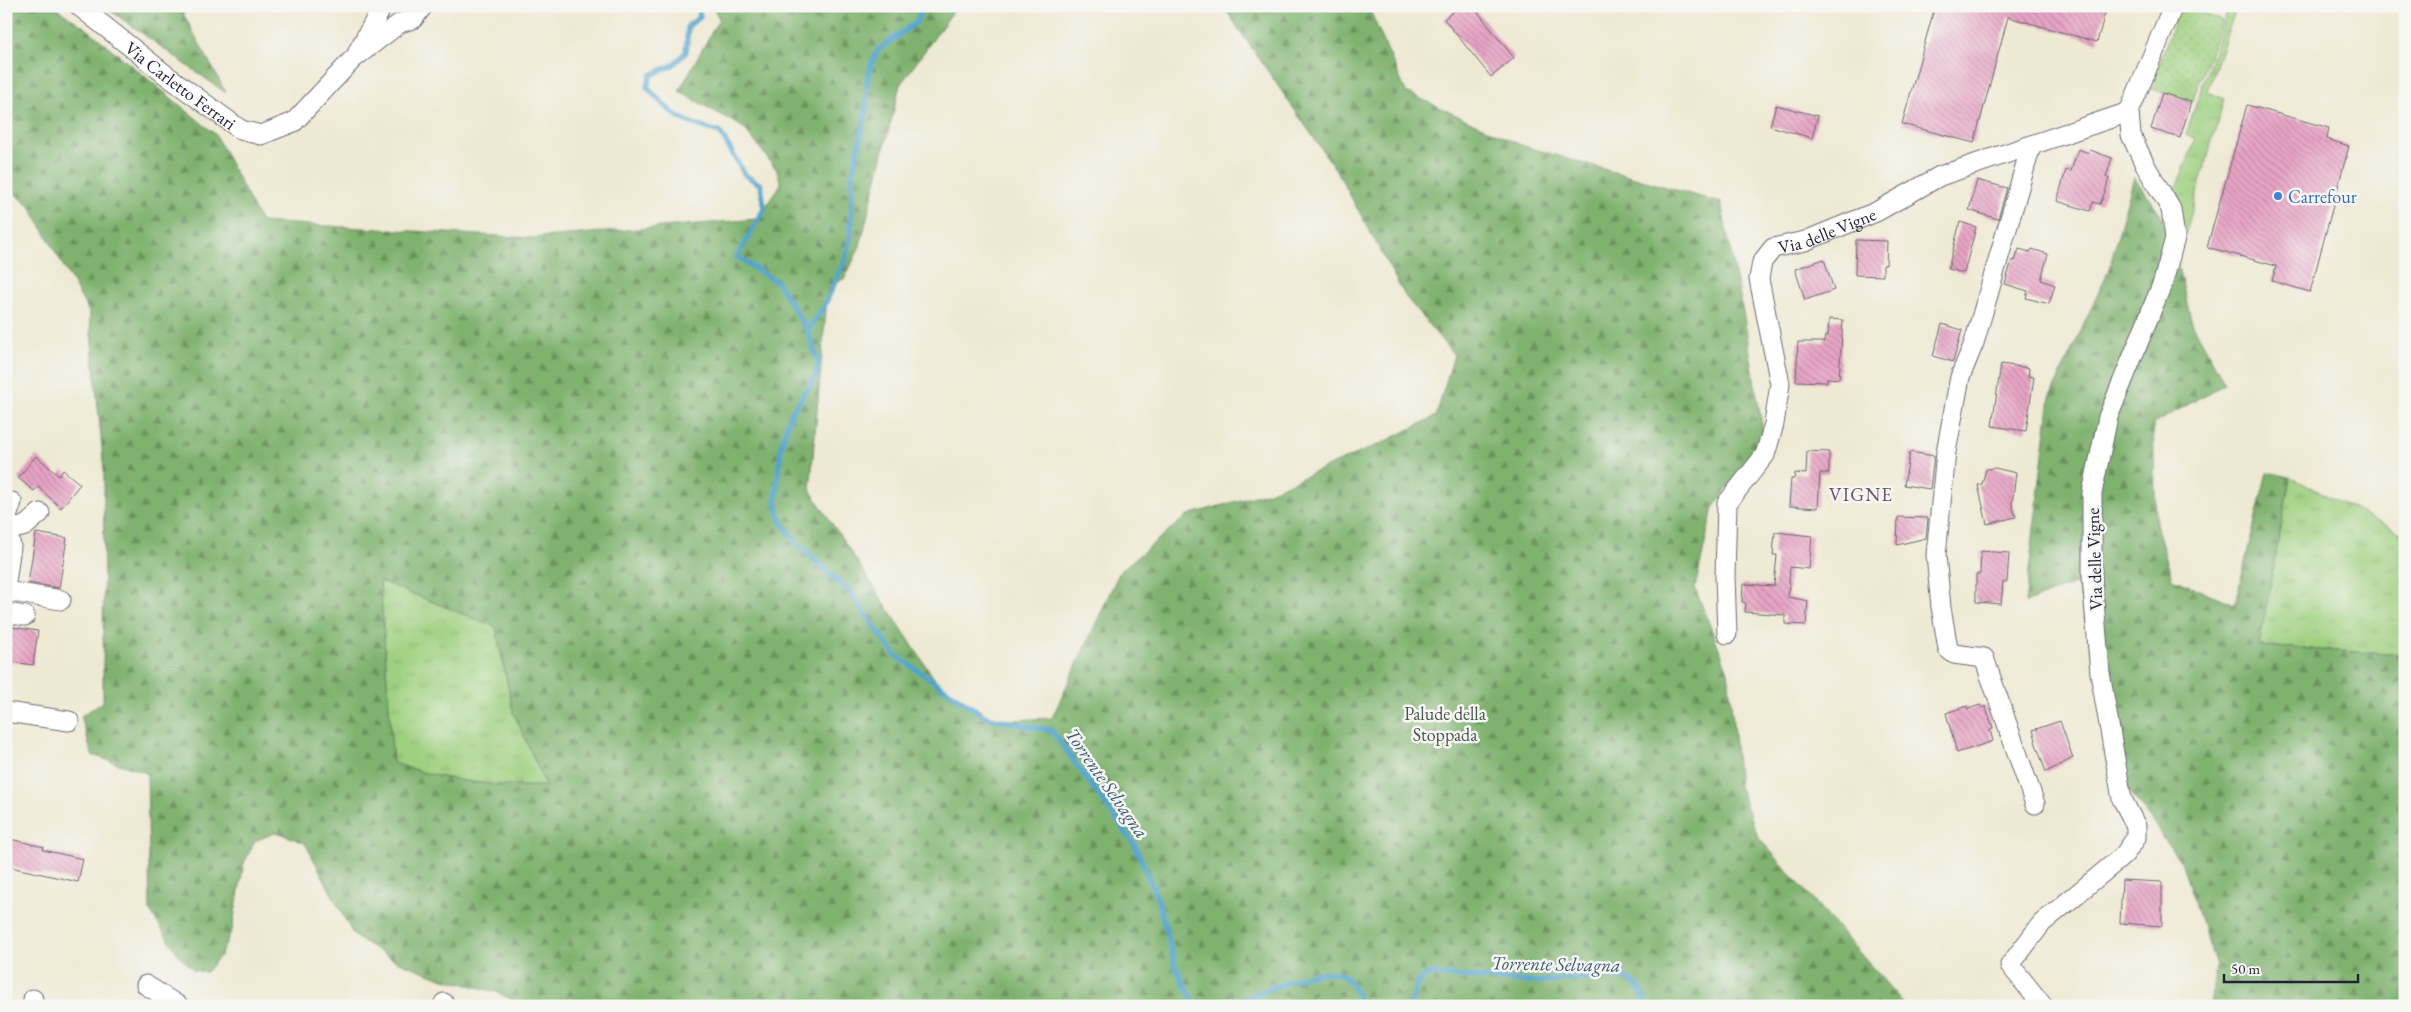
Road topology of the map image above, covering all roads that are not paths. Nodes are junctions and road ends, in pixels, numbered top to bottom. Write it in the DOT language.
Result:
graph roads {
  1 [pos="79,6"];
  2 [pos="2173,6"];
  3 [pos="423,7"];
  4 [pos="377,10"];
  5 [pos="400,22"];
  6 [pos="353,59"];
  7 [pos="2129,112"];
  8 [pos="2031,146"];
  9 [pos="12,502"];
  10 [pos="40,513"];
  11 [pos="8,533"];
  12 [pos="7,570"];
  13 [pos="6,591"];
  14 [pos="61,600"];
  15 [pos="6,614"];
  16 [pos="25,616"];
  17 [pos="1727,634"];
  18 [pos="6,712"];
  19 [pos="69,721"];
  20 [pos="2035,804"];
  21 [pos="146,985"];
  22 [pos="179,1006"];
  23 [pos="2043,1006"];
  1 -- 6 [label="street, Via Carletto Ferrari"];
  2 -- 7 [label="street, Via delle Vigne"];
  3 -- 5 [label="street, Via Carletto Ferrari"];
  4 -- 5 [label="street, Via Carletto Ferrari"];
  4 -- 6 [label="street, Via Carletto Ferrari"];
  5 -- 6 [label="street, Via Carletto Ferrari"];
  7 -- 8 [label="street, Via delle Vigne"];
  7 -- 23 [label="street, Via delle Vigne"];
  8 -- 17 [label="street, Via delle Vigne"];
  8 -- 20 [label="street"];
  9 -- 11 [label="street"];
  10 -- 11 [label="street"];
  11 -- 12 [label="street"];
  13 -- 14 [label="street"];
  15 -- 16 [label="street"];
  18 -- 19 [label="street"];
  21 -- 22 [label="street"];
}
